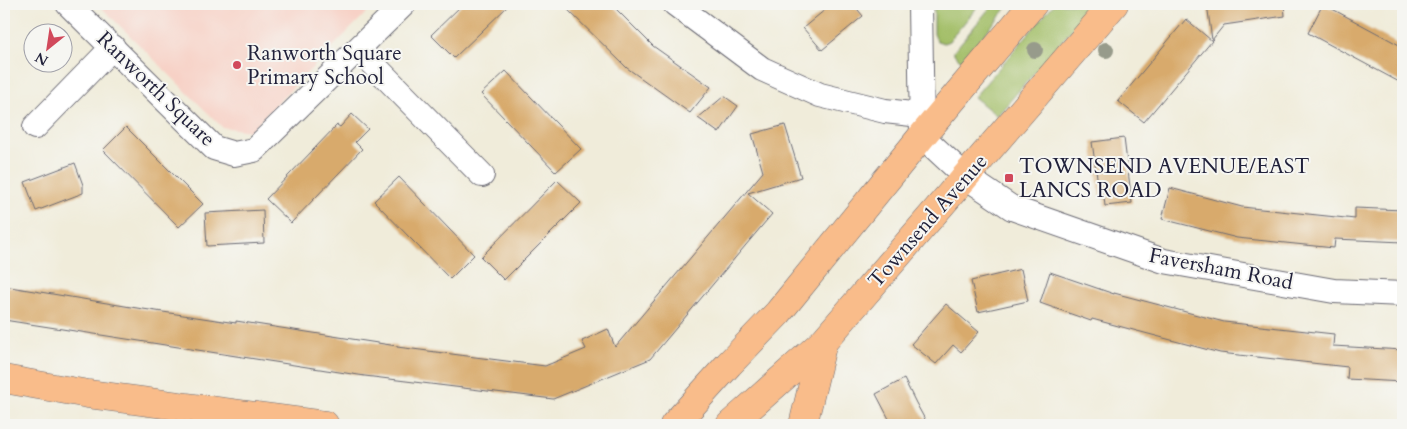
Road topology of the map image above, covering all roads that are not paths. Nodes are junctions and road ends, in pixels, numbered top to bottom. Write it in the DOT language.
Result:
graph roads {
  1 [pos="68,4"];
  2 [pos="404,4"];
  3 [pos="674,4"];
  4 [pos="920,4"];
  5 [pos="1033,4"];
  6 [pos="1114,4"];
  7 [pos="112,47"];
  8 [pos="359,50"];
  9 [pos="921,125"];
  10 [pos="35,127"];
  11 [pos="482,175"];
  12 [pos="966,177"];
  13 [pos="1403,294"];
  14 [pos="823,342"];
  15 [pos="4,379"];
  16 [pos="325,425"];
  17 [pos="674,425"];
  18 [pos="730,425"];
  19 [pos="803,425"];
  1 -- 7 [label="street, Ranworth Square"];
  2 -- 8 [label="street, Ranworth Square"];
  3 -- 9 [label="street"];
  4 -- 9 [label="street"];
  5 -- 9 [label="main road"];
  6 -- 12 [label="main road, Townsend Avenue"];
  7 -- 8 [label="street, Ranworth Square"];
  7 -- 10 [label="street"];
  8 -- 11 [label="street"];
  9 -- 12 [label="street, Faversham Road"];
  9 -- 17 [label="main road"];
  12 -- 13 [label="street, Faversham Road"];
  12 -- 14 [label="main road, Townsend Avenue"];
  14 -- 18 [label="main road, Townsend Avenue"];
  14 -- 19 [label="main road"];
  15 -- 16 [label="main road"];
}
